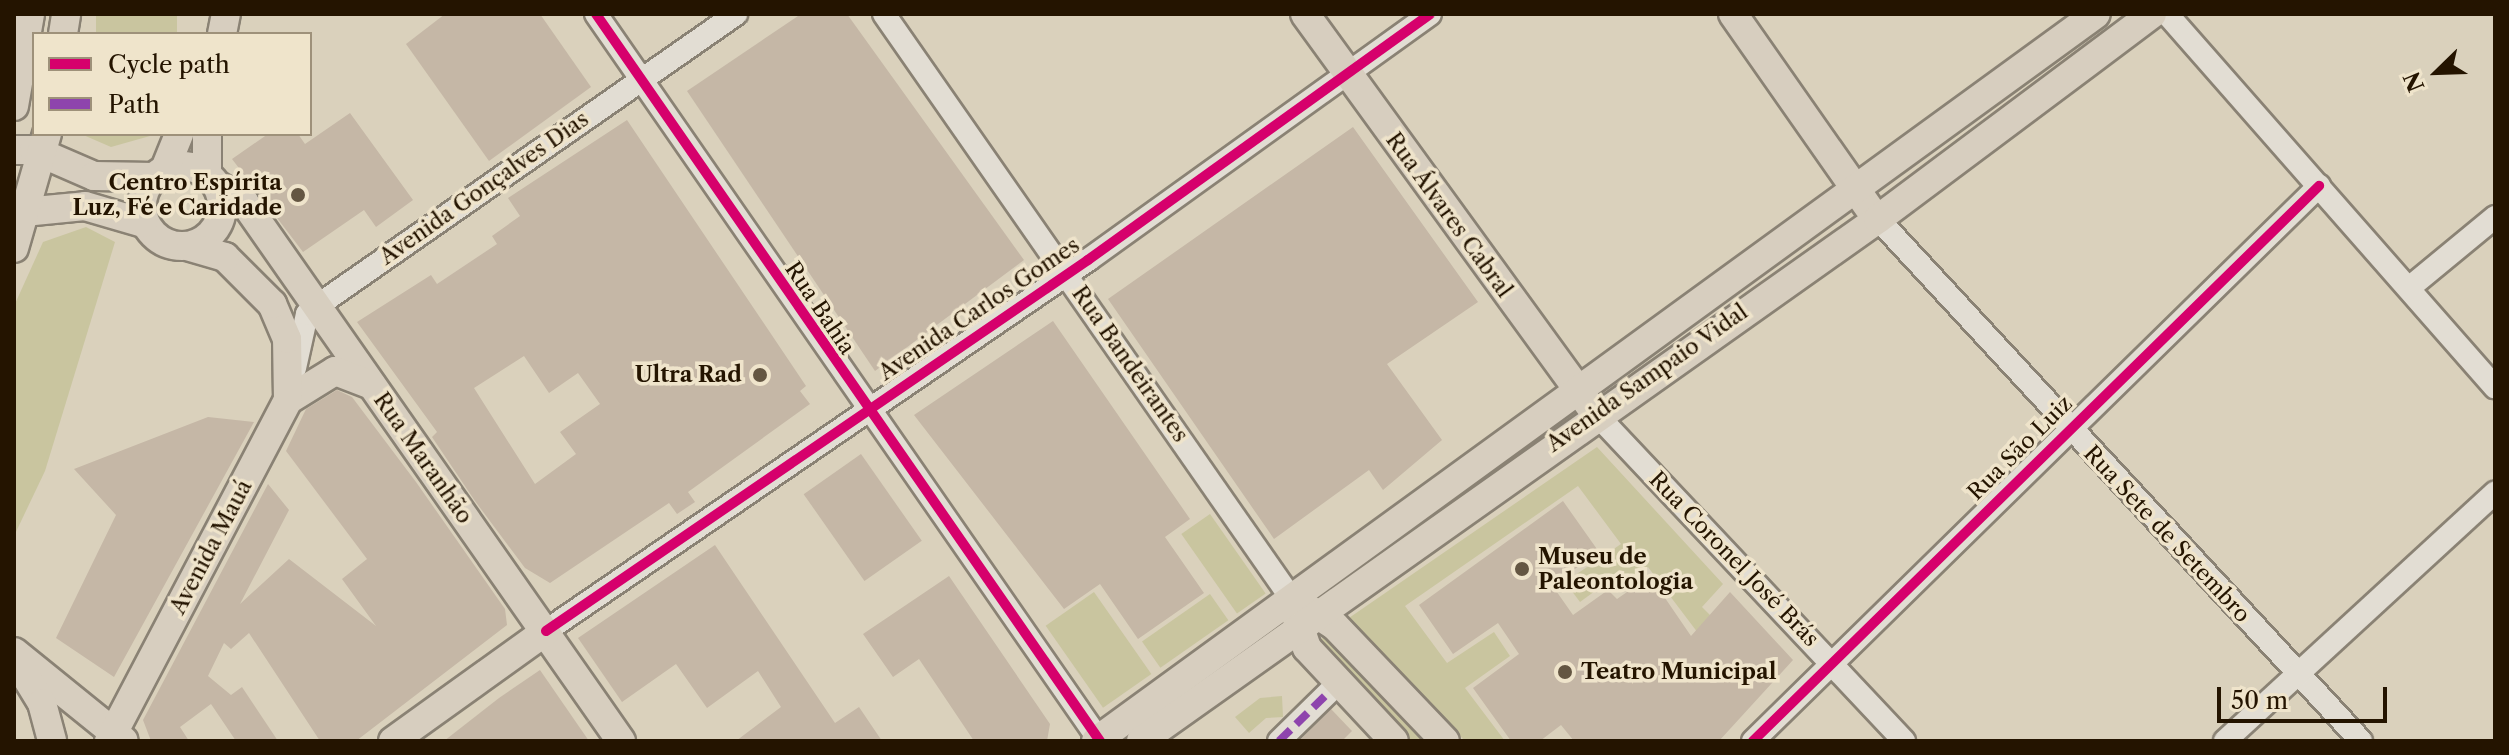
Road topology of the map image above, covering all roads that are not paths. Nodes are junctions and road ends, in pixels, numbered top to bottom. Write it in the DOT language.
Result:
graph roads {
  1 [pos="30,14"];
  2 [pos="596,14"];
  3 [pos="736,14"];
  4 [pos="884,14"];
  5 [pos="1305,14"];
  6 [pos="1430,14"];
  7 [pos="1733,14"];
  8 [pos="2096,14"];
  9 [pos="2152,14"];
  10 [pos="2167,14"];
  11 [pos="1348,76"];
  12 [pos="642,80"];
  13 [pos="14,106"];
  14 [pos="178,136"];
  15 [pos="207,136"];
  16 [pos="45,145"];
  17 [pos="14,150"];
  18 [pos="159,173"];
  19 [pos="212,179"];
  20 [pos="2319,186"];
  21 [pos="1856,192"];
  22 [pos="21,214"];
  23 [pos="2495,217"];
  24 [pos="1878,219"];
  25 [pos="143,223"];
  26 [pos="191,247"];
  27 [pos="14,248"];
  28 [pos="1067,274"];
  29 [pos="2409,288"];
  30 [pos="317,306"];
  31 [pos="372,385"];
  32 [pos="2495,387"];
  33 [pos="288,400"];
  34 [pos="1587,403"];
  35 [pos="866,410"];
  36 [pos="2067,428"];
  37 [pos="2495,493"];
  38 [pos="1301,612"];
  39 [pos="546,631"];
  40 [pos="14,652"];
  41 [pos="14,658"];
  42 [pos="1834,663"];
  43 [pos="2298,673"];
  44 [pos="1330,691"];
  45 [pos="116,738"];
  46 [pos="1098,740"];
  47 [pos="52,741"];
  48 [pos="393,741"];
  49 [pos="621,741"];
  50 [pos="1141,741"];
  51 [pos="1279,741"];
  52 [pos="1394,741"];
  53 [pos="1445,741"];
  54 [pos="1753,741"];
  55 [pos="1904,741"];
  56 [pos="2225,741"];
  57 [pos="2361,741"];
  1 -- 13 [label="main road"];
  2 -- 12 [label="street, Rua Bahia"];
  3 -- 12 [label="street, Avenida Gonçalves Dias"];
  4 -- 28 [label="street, Rua Bandeirantes"];
  5 -- 11 [label="main road, Rua Álvares Cabral"];
  6 -- 11 [label="street, Avenida Carlos Gomes"];
  7 -- 21 [label="main road"];
  8 -- 21 [label="main road, Avenida Sampaio Vidal"];
  9 -- 24 [label="main road, Avenida Sampaio Vidal"];
  10 -- 20 [label="street"];
  11 -- 28 [label="street, Avenida Carlos Gomes"];
  11 -- 34 [label="main road, Rua Álvares Cabral"];
  12 -- 30 [label="street, Avenida Gonçalves Dias"];
  12 -- 35 [label="street, Rua Bahia"];
  14 -- 18 [label="main road"];
  15 -- 19 [label="main road"];
  16 -- 17 [label="main road"];
  16 -- 18 [label="main road"];
  16 -- 22 [label="main road"];
  18 -- 19 [label="main road"];
  18 -- 25 [label="main road"];
  19 -- 26 [label="main road"];
  19 -- 30 [label="main road, Rua Maranhão"];
  20 -- 29 [label="street"];
  20 -- 36 [label="street, Rua São Luiz"];
  21 -- 24 [label="main road"];
  21 -- 34 [label="main road, Avenida Sampaio Vidal"];
  22 -- 25 [label="main road"];
  22 -- 27 [label="main road"];
  23 -- 29 [label="street"];
  24 -- 34 [label="main road, Avenida Sampaio Vidal"];
  24 -- 36 [label="street, Rua Sete de Setembro"];
  25 -- 26 [label="main road"];
  26 -- 33 [label="main road, Avenida Mauá"];
  28 -- 35 [label="street, Avenida Carlos Gomes"];
  28 -- 38 [label="street, Rua Bandeirantes"];
  29 -- 32 [label="street"];
  30 -- 31 [label="main road, Rua Maranhão"];
  30 -- 33 [label="street"];
  31 -- 33 [label="main road"];
  31 -- 39 [label="main road, Rua Maranhão"];
  33 -- 45 [label="main road, Avenida Mauá"];
  34 -- 38 [label="main road, Avenida Sampaio Vidal"];
  34 -- 42 [label="street, Rua Coronel José Brás"];
  35 -- 39 [label="street, Avenida Carlos Gomes"];
  35 -- 46 [label="street, Rua Bahia"];
  36 -- 42 [label="street, Rua São Luiz"];
  36 -- 43 [label="street, Rua Sete de Setembro"];
  37 -- 43 [label="street"];
  38 -- 46 [label="main road, Avenida Sampaio Vidal"];
  38 -- 50 [label="main road, Avenida Sampaio Vidal"];
  38 -- 52 [label="main road"];
  38 -- 53 [label="main road"];
  39 -- 48 [label="main road, Avenida Carlos Gomes"];
  39 -- 49 [label="main road, Rua Maranhão"];
  40 -- 45 [label="main road"];
  41 -- 47 [label="main road"];
  42 -- 54 [label="street, Rua São Luiz"];
  42 -- 55 [label="street, Rua Coronel José Brás"];
  43 -- 56 [label="street"];
  43 -- 57 [label="street, Rua Sete de Setembro"];
  44 -- 51 [label="street"];
}
